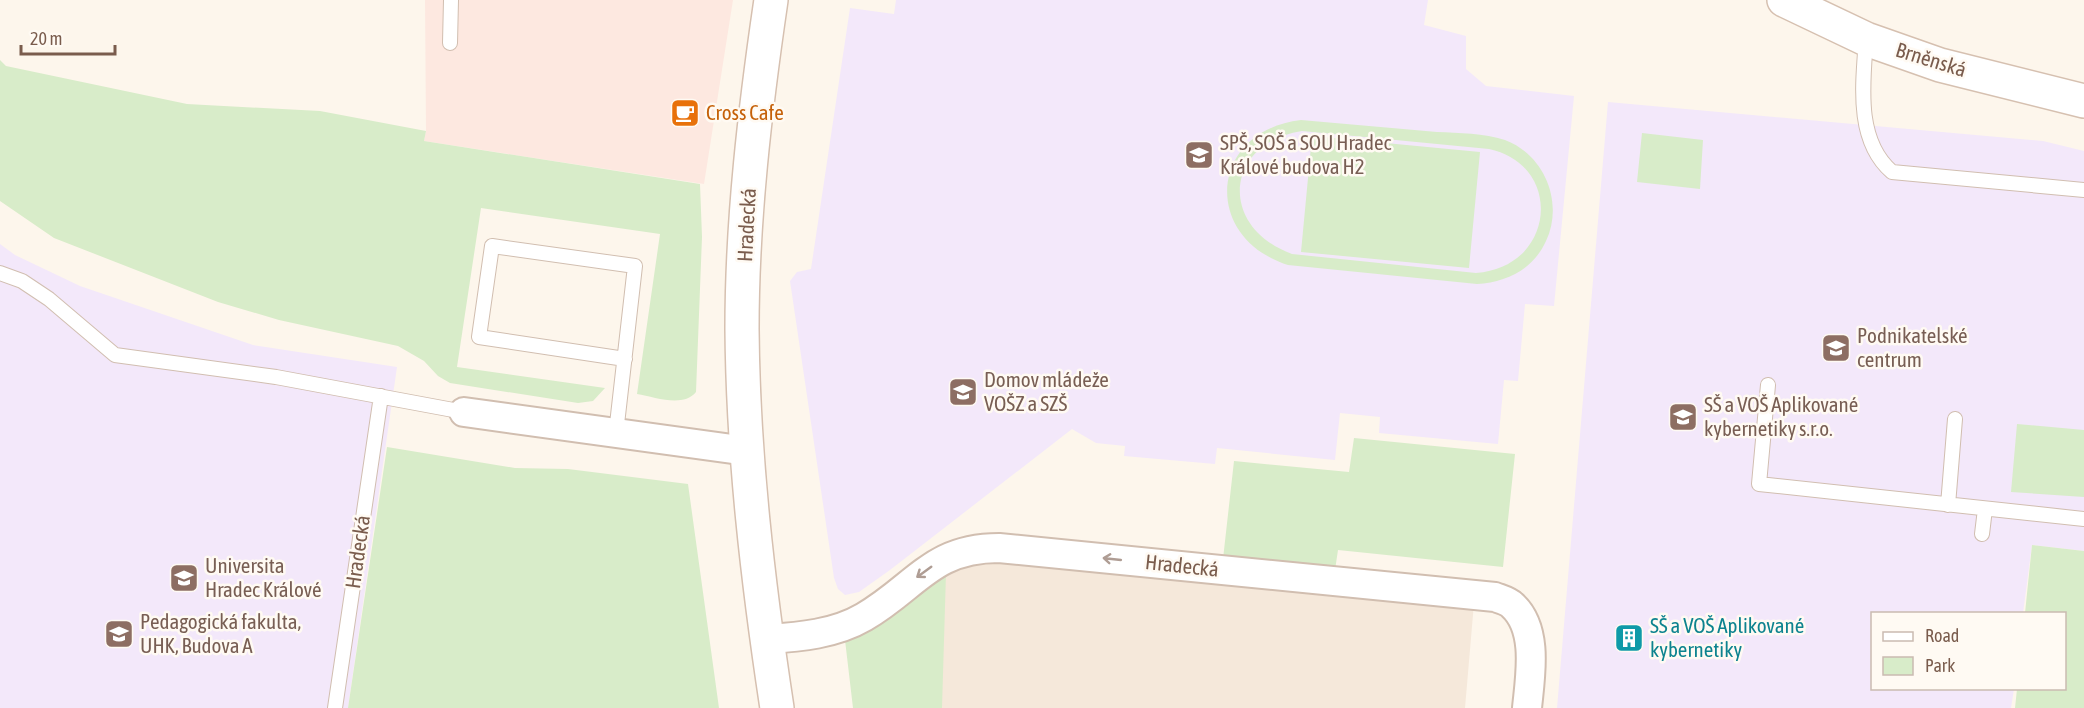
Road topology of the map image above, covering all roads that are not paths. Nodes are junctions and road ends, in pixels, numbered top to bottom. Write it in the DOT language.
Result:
graph roads {
  1 [pos="451,0"];
  2 [pos="771,0"];
  3 [pos="1784,0"];
  4 [pos="1866,39"];
  5 [pos="450,43"];
  6 [pos="2084,101"];
  7 [pos="2084,190"];
  8 [pos="0,273"];
  9 [pos="625,359"];
  10 [pos="1768,385"];
  11 [pos="381,396"];
  12 [pos="464,412"];
  13 [pos="1955,419"];
  14 [pos="616,433"];
  15 [pos="747,451"];
  16 [pos="1948,504"];
  17 [pos="1986,509"];
  18 [pos="2084,519"];
  19 [pos="1982,534"];
  20 [pos="766,632"];
  21 [pos="769,702"];
  22 [pos="335,708"];
  23 [pos="1527,708"];
  1 -- 5 [label="lane"];
  2 -- 15 [label="street, Hradecká"];
  3 -- 4 [label="street, Brněnská"];
  4 -- 6 [label="street, Brněnská"];
  4 -- 7 [label="lane"];
  8 -- 11 [label="lane"];
  9 -- 9 [label="lane"];
  9 -- 14 [label="lane"];
  10 -- 16 [label="lane"];
  11 -- 12 [label="lane"];
  11 -- 22 [label="lane, Hradecká"];
  12 -- 14 [label="street"];
  13 -- 16 [label="lane"];
  14 -- 15 [label="street"];
  15 -- 20 [label="street, Hradecká"];
  16 -- 17 [label="lane"];
  17 -- 18 [label="lane"];
  17 -- 19 [label="lane"];
  20 -- 21 [label="street, Hradecká"];
  23 -- 20 [label="street, Hradecká, one-way"];
}
